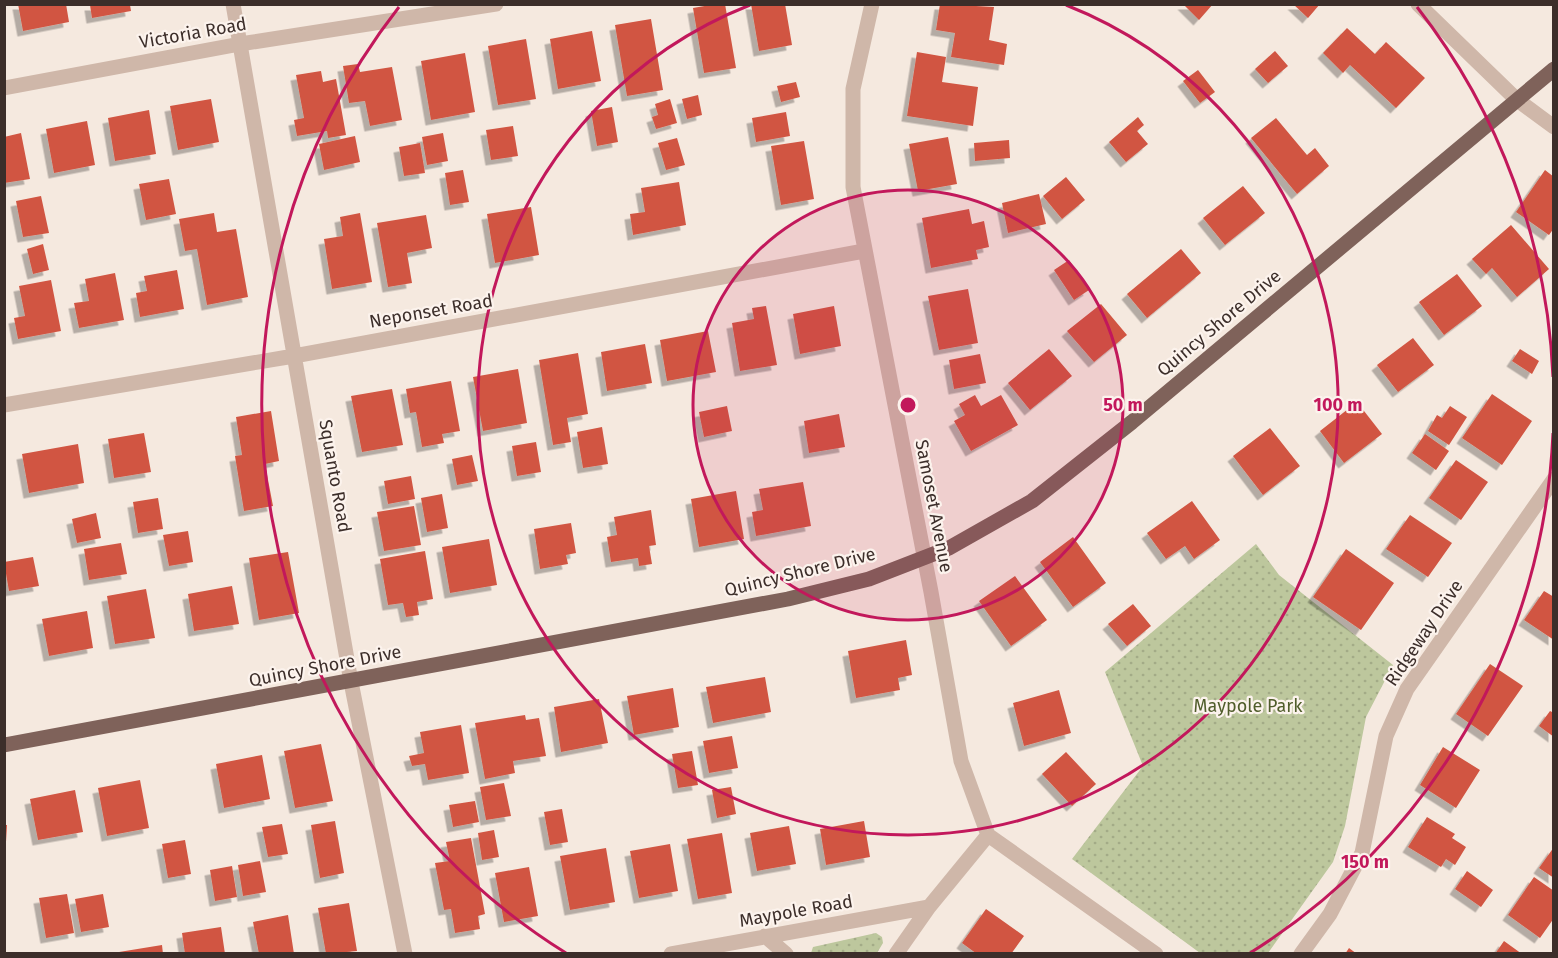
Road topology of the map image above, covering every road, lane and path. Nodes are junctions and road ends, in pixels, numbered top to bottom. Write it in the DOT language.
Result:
graph roads {
  1 [pos="233,4"];
  2 [pos="496,4"];
  3 [pos="872,4"];
  4 [pos="1418,4"];
  5 [pos="240,44"];
  6 [pos="1554,69"];
  7 [pos="4,88"];
  8 [pos="1516,99"];
  9 [pos="1554,127"];
  10 [pos="864,251"];
  11 [pos="294,356"];
  12 [pos="4,405"];
  13 [pos="1554,479"];
  14 [pos="924,557"];
  15 [pos="351,681"];
  16 [pos="4,745"];
  17 [pos="988,835"];
  18 [pos="928,906"];
  19 [pos="765,936"];
  20 [pos="405,954"];
  21 [pos="671,954"];
  22 [pos="786,954"];
  23 [pos="896,954"];
  24 [pos="1156,954"];
  25 [pos="1301,954"];
  1 -- 5 [label="street, Squanto Road"];
  2 -- 5 [label="street, Victoria Road"];
  3 -- 10 [label="street, Samoset Avenue"];
  4 -- 8 [label="street"];
  5 -- 7 [label="street, Victoria Road"];
  5 -- 11 [label="street, Squanto Road"];
  6 -- 8 [label="main road, Quincy Shore Drive"];
  8 -- 9 [label="street"];
  8 -- 14 [label="main road, Quincy Shore Drive"];
  10 -- 11 [label="street, Neponset Road"];
  10 -- 14 [label="street, Samoset Avenue"];
  11 -- 12 [label="street, Neponset Road"];
  11 -- 15 [label="street, Squanto Road"];
  13 -- 25 [label="street, Ridgeway Drive"];
  14 -- 15 [label="main road, Quincy Shore Drive"];
  14 -- 17 [label="street, Samoset Avenue"];
  15 -- 16 [label="main road, Quincy Shore Drive"];
  15 -- 20 [label="street, Squanto Road"];
  17 -- 18 [label="street"];
  17 -- 24 [label="street"];
  18 -- 19 [label="street, Maypole Road"];
  18 -- 23 [label="street"];
  19 -- 21 [label="street, Maypole Road"];
  19 -- 22 [label="street"];
}
